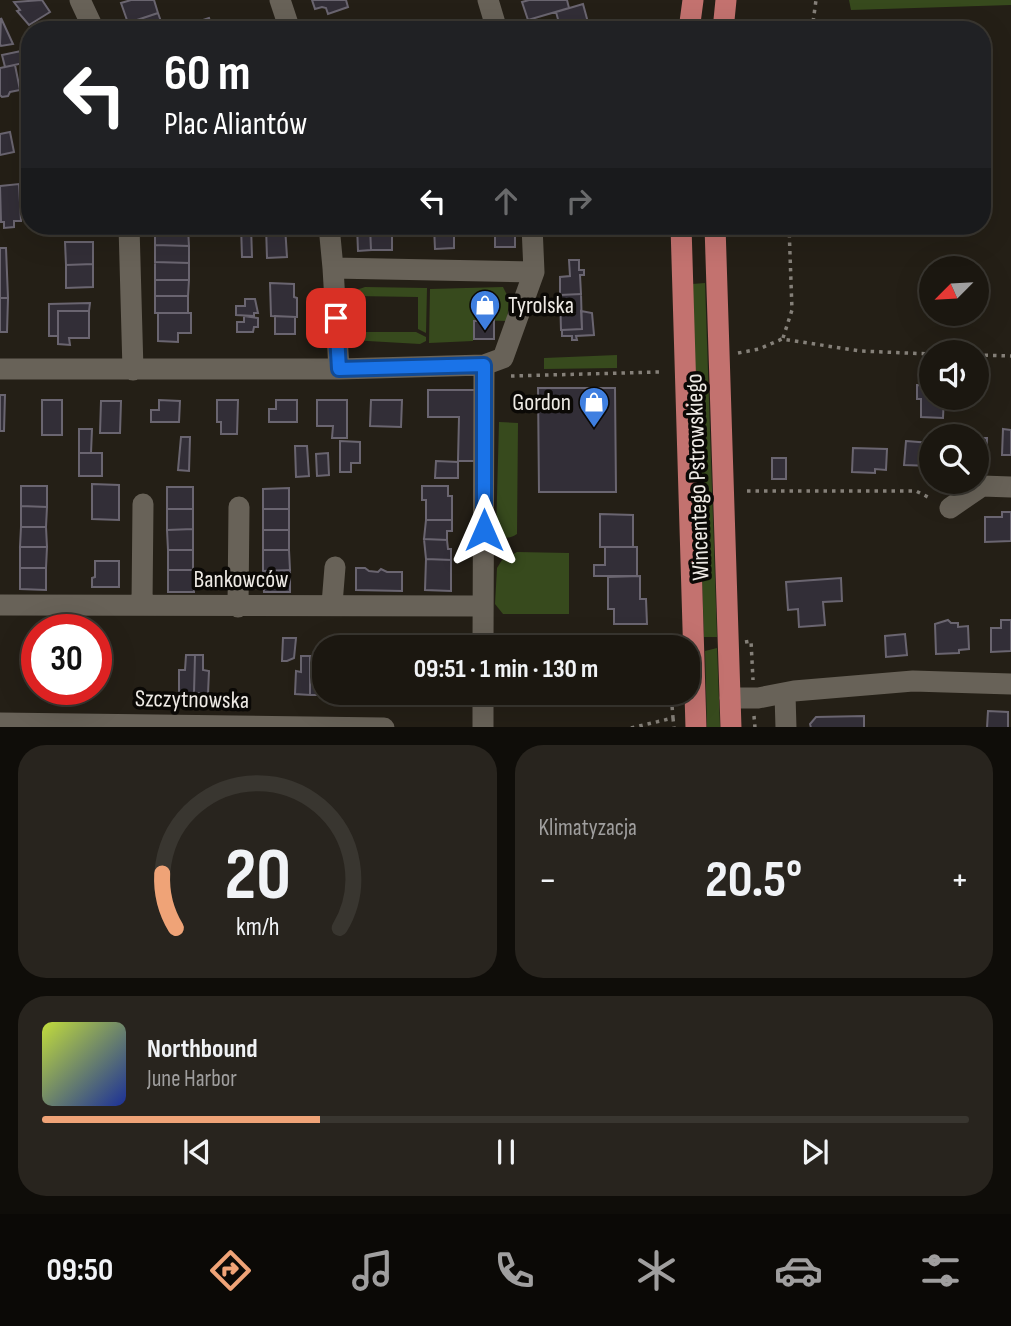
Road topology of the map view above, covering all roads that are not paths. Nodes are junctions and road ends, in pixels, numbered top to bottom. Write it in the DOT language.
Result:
graph roads {
  1 [pos="80,0"];
  2 [pos="280,0"];
  3 [pos="488,0"];
  4 [pos="693,0"];
  5 [pos="726,0"];
  6 [pos="90,21"];
  7 [pos="287,21"];
  8 [pos="494,21"];
  9 [pos="690,21"];
  10 [pos="724,21"];
  11 [pos="129,235"];
  12 [pos="330,235"];
  13 [pos="532,235"];
  14 [pos="681,235"];
  15 [pos="715,235"];
  16 [pos="333,268"];
  17 [pos="534,272"];
  18 [pos="716,282"];
  19 [pos="683,285"];
  20 [pos="0,369"];
  21 [pos="339,369"];
  22 [pos="132,370"];
  23 [pos="484,371"];
  24 [pos="1011,487"];
  25 [pos="143,504"];
  26 [pos="239,507"];
  27 [pos="950,508"];
  28 [pos="334,567"];
  29 [pos="332,604"];
  30 [pos="0,605"];
  31 [pos="142,605"];
  32 [pos="483,606"];
  33 [pos="238,607"];
  34 [pos="483,635"];
  35 [pos="1011,684"];
  36 [pos="785,694"];
  37 [pos="730,698"];
  38 [pos="483,705"];
  39 [pos="0,723"];
  40 [pos="359,727"];
  41 [pos="384,727"];
  42 [pos="483,727"];
  43 [pos="696,727"];
  44 [pos="731,727"];
  45 [pos="786,727"];
  1 -- 6 [label="street"];
  2 -- 7 [label="street"];
  3 -- 8 [label="street"];
  4 -- 9 [label="main road"];
  5 -- 10 [label="main road"];
  11 -- 22 [label="street"];
  12 -- 16 [label="street"];
  13 -- 17 [label="street"];
  14 -- 19 [label="main road, Wincentego Pstrowskiego"];
  15 -- 18 [label="main road, Wincentego Pstrowskiego"];
  16 -- 17 [label="street"];
  16 -- 21 [label="street"];
  17 -- 23 [label="street"];
  18 -- 19 [label="main road"];
  18 -- 37 [label="main road, Wincentego Pstrowskiego"];
  19 -- 43 [label="main road, Wincentego Pstrowskiego"];
  20 -- 22 [label="street"];
  21 -- 22 [label="street"];
  21 -- 23 [label="street"];
  23 -- 32 [label="street"];
  24 -- 27 [label="street"];
  25 -- 31 [label="street"];
  26 -- 33 [label="street"];
  28 -- 29 [label="street"];
  29 -- 32 [label="street, Bankowców"];
  29 -- 33 [label="street, Bankowców"];
  30 -- 31 [label="street, Bankowców"];
  31 -- 33 [label="street, Bankowców"];
  32 -- 34 [label="street"];
  35 -- 36 [label="street"];
  36 -- 37 [label="street"];
  36 -- 45 [label="street"];
  37 -- 44 [label="main road, Wincentego Pstrowskiego"];
  38 -- 42 [label="street"];
  39 -- 40 [label="street, Szczytnowska"];
  40 -- 41 [label="street, Szczytnowska"];
}
